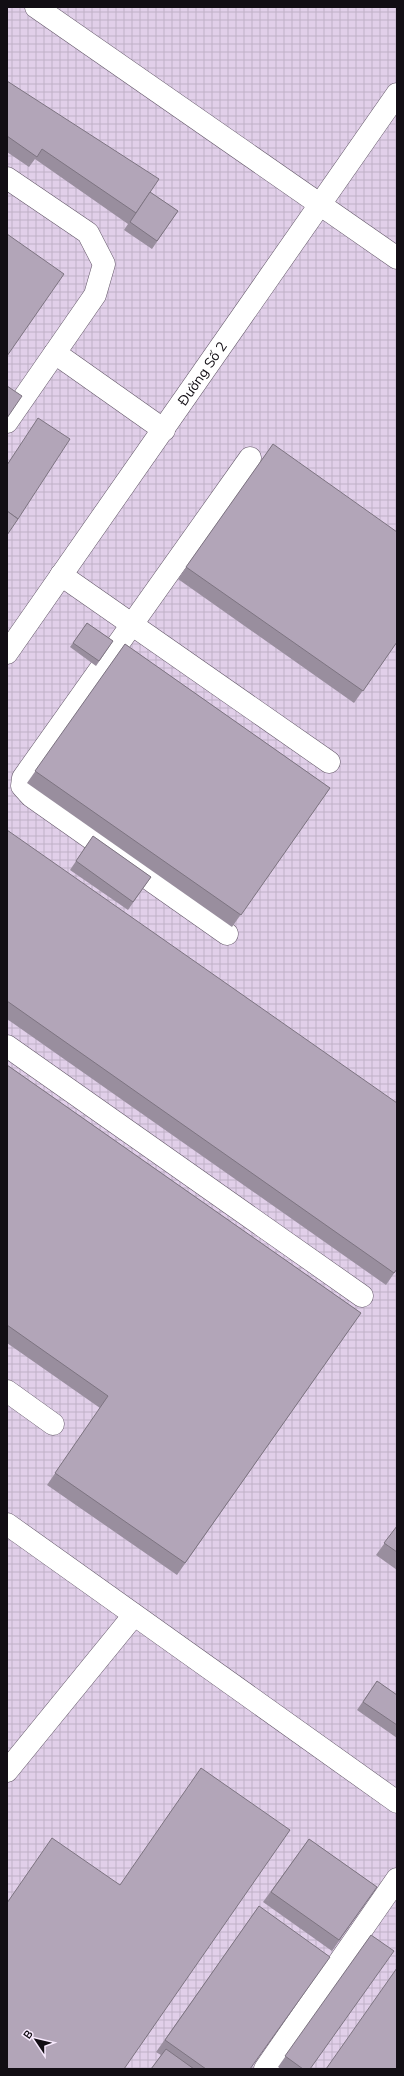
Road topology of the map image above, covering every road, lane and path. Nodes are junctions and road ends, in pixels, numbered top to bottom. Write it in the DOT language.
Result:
graph roads {
  1 [pos="36,7"];
  2 [pos="397,94"];
  3 [pos="7,178"];
  4 [pos="320,205"];
  5 [pos="397,258"];
  6 [pos="55,353"];
  7 [pos="7,422"];
  8 [pos="164,430"];
  9 [pos="250,458"];
  10 [pos="62,575"];
  11 [pos="132,625"];
  12 [pos="7,653"];
  13 [pos="329,762"];
  14 [pos="227,934"];
  15 [pos="7,1046"];
  16 [pos="362,1296"];
  17 [pos="7,1391"];
  18 [pos="53,1424"];
  19 [pos="7,1524"];
  20 [pos="134,1614"];
  21 [pos="7,1771"];
  22 [pos="397,1802"];
  23 [pos="397,1879"];
  24 [pos="265,2069"];
  1 -- 4 [label="street"];
  2 -- 4 [label="street, Đường Số 2"];
  3 -- 6 [label="street"];
  4 -- 5 [label="street"];
  4 -- 8 [label="street, Đường Số 2"];
  6 -- 7 [label="street"];
  6 -- 8 [label="street"];
  8 -- 10 [label="street, Đường Số 2"];
  9 -- 11 [label="street"];
  10 -- 11 [label="street"];
  10 -- 12 [label="street, Đường Số 2"];
  11 -- 13 [label="street"];
  11 -- 14 [label="street"];
  15 -- 16 [label="street"];
  17 -- 18 [label="street"];
  19 -- 20 [label="street"];
  20 -- 21 [label="street"];
  20 -- 22 [label="street"];
  23 -- 24 [label="street"];
}
